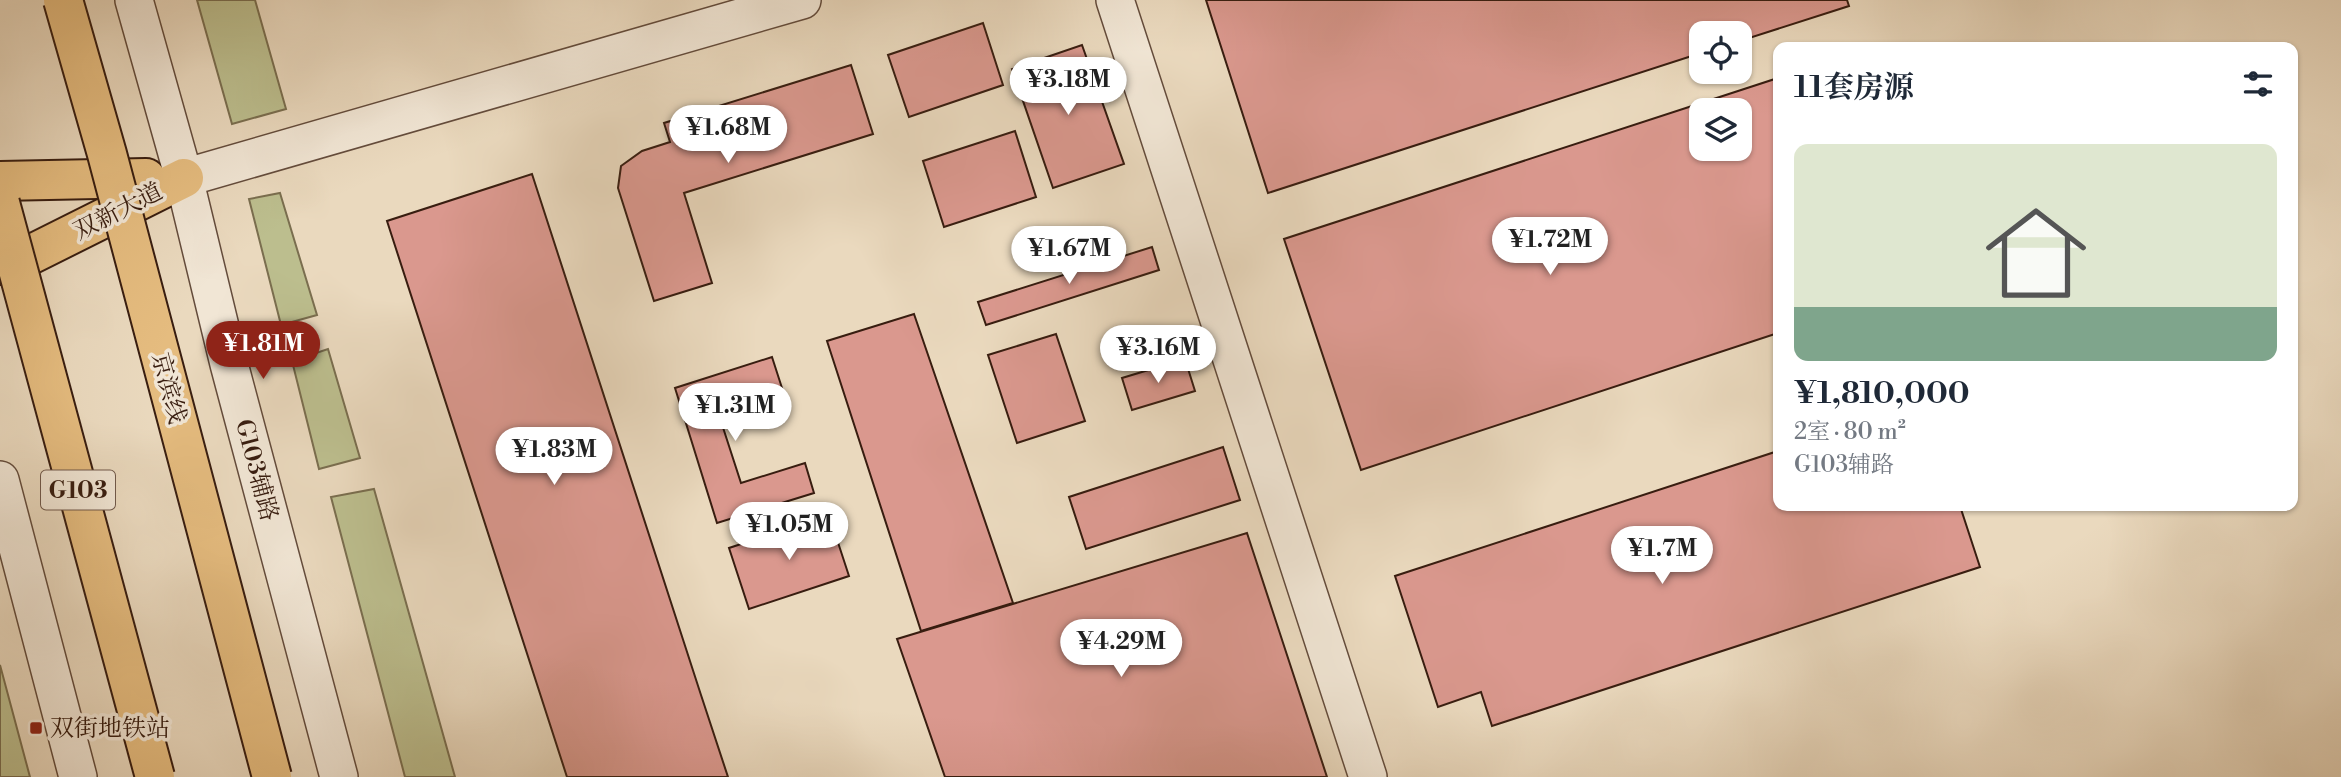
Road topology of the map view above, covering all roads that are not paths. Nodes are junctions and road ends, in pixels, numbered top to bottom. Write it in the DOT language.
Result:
graph roads {
  1 [pos="63,0"];
  2 [pos="134,0"];
  3 [pos="802,0"];
  4 [pos="1115,0"];
  5 [pos="184,178"];
  6 [pos="0,181"];
  7 [pos="0,203"];
  8 [pos="0,265"];
  9 [pos="0,480"];
  10 [pos="78,777"];
  11 [pos="155,777"];
  12 [pos="272,777"];
  13 [pos="339,777"];
  14 [pos="1368,777"];
  1 -- 12 [label="main road, 京滨线, bridge"];
  2 -- 5 [label="street, G103辅路"];
  3 -- 5 [label="street"];
  4 -- 14 [label="street"];
  5 -- 6 [label="main road, 双新大道"];
  5 -- 8 [label="main road, 双新大道"];
  5 -- 13 [label="street, G103辅路"];
  7 -- 11 [label="main road, G103, bridge"];
  9 -- 10 [label="street"];
}
